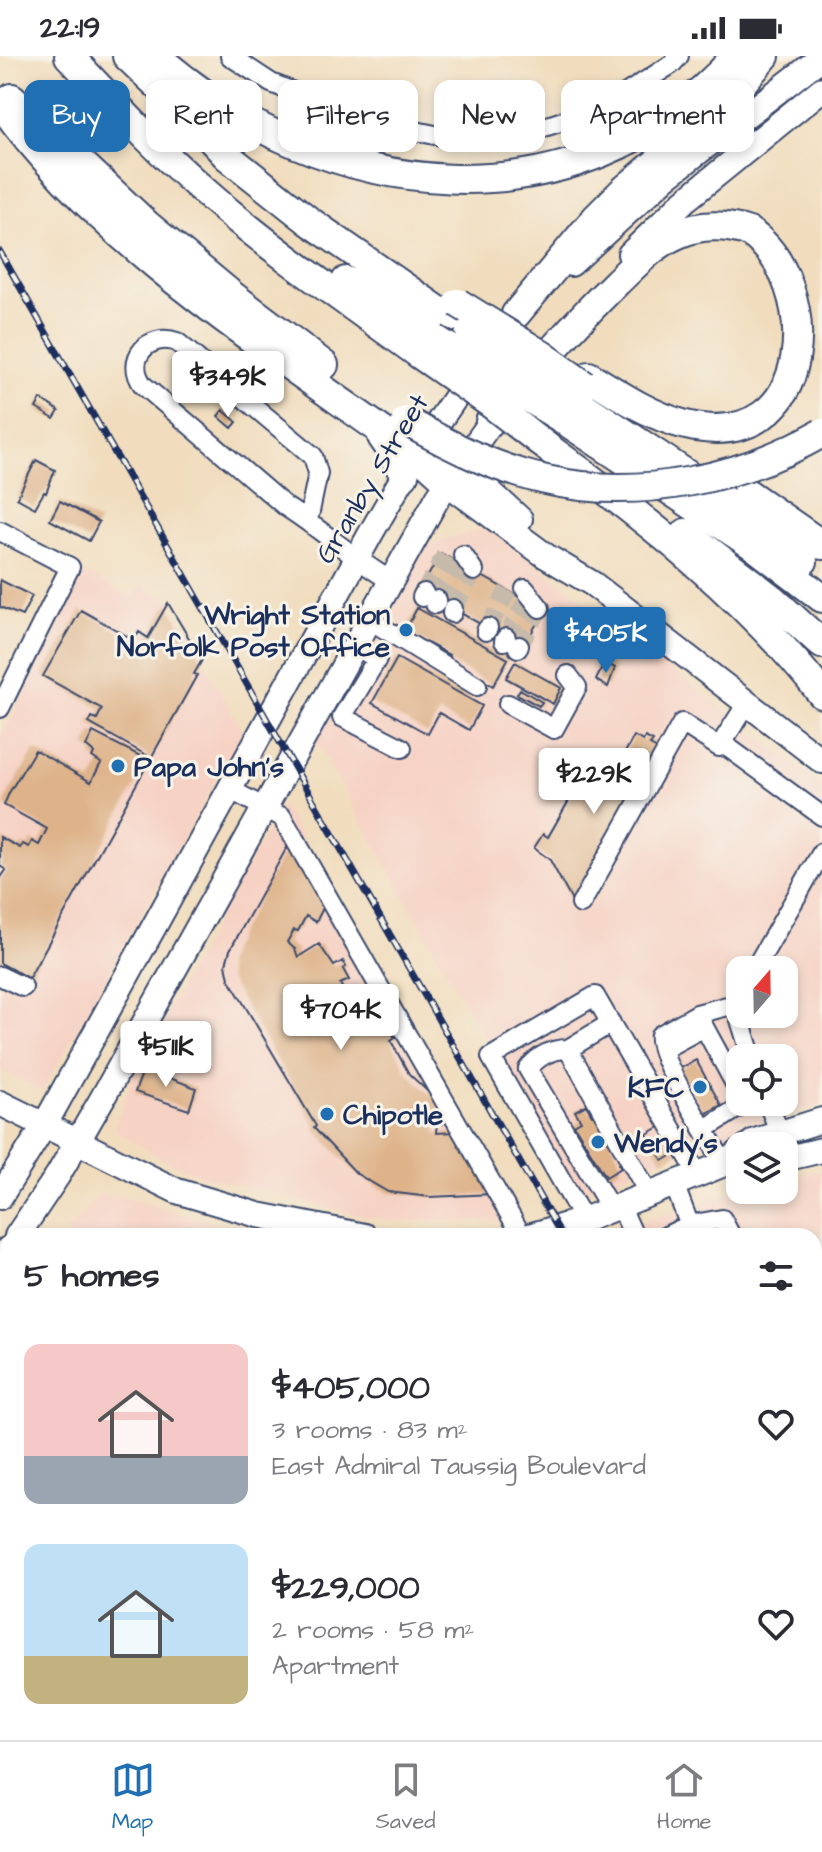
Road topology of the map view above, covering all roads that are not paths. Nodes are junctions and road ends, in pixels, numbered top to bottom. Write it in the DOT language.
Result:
graph roads {
  1 [pos="69,56"];
  2 [pos="127,56"];
  3 [pos="156,56"];
  4 [pos="230,56"];
  5 [pos="679,56"];
  6 [pos="736,56"];
  7 [pos="765,56"];
  8 [pos="822,57"];
  9 [pos="0,87"];
  10 [pos="822,89"];
  11 [pos="0,102"];
  12 [pos="516,314"];
  13 [pos="440,328"];
  14 [pos="490,412"];
  15 [pos="570,412"];
  16 [pos="822,433"];
  17 [pos="415,458"];
  18 [pos="453,475"];
  19 [pos="308,521"];
  20 [pos="0,531"];
  21 [pos="822,545"];
  22 [pos="357,560"];
  23 [pos="822,578"];
  24 [pos="391,581"];
  25 [pos="822,598"];
  26 [pos="370,620"];
  27 [pos="822,644"];
  28 [pos="356,646"];
  29 [pos="568,675"];
  30 [pos="477,686"];
  31 [pos="822,694"];
  32 [pos="748,702"];
  33 [pos="508,704"];
  34 [pos="0,708"];
  35 [pos="722,743"];
  36 [pos="402,748"];
  37 [pos="822,761"];
  38 [pos="229,789"];
  39 [pos="273,812"];
  40 [pos="822,816"];
  41 [pos="822,852"];
  42 [pos="581,904"];
  43 [pos="762,956"];
  44 [pos="0,976"];
  45 [pos="23,987"];
  46 [pos="726,1006"];
  47 [pos="701,1020"];
  48 [pos="611,1023"];
  49 [pos="568,1049"];
  50 [pos="726,1067"];
  51 [pos="0,1103"];
  52 [pos="726,1116"];
  53 [pos="822,1120"];
  54 [pos="44,1126"];
  55 [pos="705,1129"];
  56 [pos="798,1139"];
  57 [pos="77,1142"];
  58 [pos="798,1150"];
  59 [pos="822,1150"];
  60 [pos="726,1151"];
  61 [pos="726,1163"];
  62 [pos="698,1174"];
  63 [pos="674,1184"];
  64 [pos="649,1194"];
  65 [pos="0,1197"];
  66 [pos="615,1207"];
  67 [pos="274,1218"];
  68 [pos="584,1220"];
  69 [pos="22,1228"];
  70 [pos="287,1228"];
  71 [pos="322,1228"];
  72 [pos="517,1228"];
  73 [pos="558,1228"];
  74 [pos="629,1228"];
  75 [pos="691,1228"];
  76 [pos="700,1228"];
  77 [pos="727,1228"];
  1 -- 13 [label="highway"];
  2 -- 13 [label="highway"];
  3 -- 6 [label="highway"];
  4 -- 5 [label="street"];
  7 -- 12 [label="highway"];
  8 -- 12 [label="main road, Granby Street"];
  9 -- 16 [label="highway, bridge"];
  10 -- 14 [label="main road"];
  11 -- 17 [label="highway"];
  12 -- 17 [label="main road, Granby Street"];
  13 -- 14 [label="highway, bridge"];
  13 -- 15 [label="highway, bridge"];
  13 -- 15 [label="highway, bridge"];
  14 -- 15 [label="highway, bridge"];
  14 -- 15 [label="highway"];
  14 -- 18 [label="main road"];
  15 -- 21 [label="highway"];
  15 -- 23 [label="highway"];
  15 -- 25 [label="highway"];
  15 -- 27 [label="highway"];
  15 -- 31 [label="highway"];
  17 -- 18 [label="main road"];
  17 -- 22 [label="main road, Granby Street"];
  18 -- 24 [label="main road"];
  18 -- 32 [label="main road"];
  19 -- 19 [label="street"];
  19 -- 22 [label="street"];
  20 -- 34 [label="street"];
  22 -- 24 [label="street"];
  22 -- 38 [label="main road, Granby Street"];
  24 -- 26 [label="main road"];
  26 -- 28 [label="main road"];
  26 -- 30 [label="street"];
  28 -- 36 [label="street"];
  28 -- 39 [label="main road"];
  29 -- 33 [label="street"];
  32 -- 35 [label="street"];
  32 -- 37 [label="main road"];
  35 -- 40 [label="street"];
  35 -- 42 [label="street"];
  38 -- 39 [label="street"];
  38 -- 54 [label="main road, Granby Street"];
  39 -- 57 [label="main road"];
  39 -- 72 [label="street"];
  41 -- 43 [label="street"];
  44 -- 45 [label="street"];
  46 -- 47 [label="street"];
  47 -- 50 [label="street"];
  47 -- 55 [label="street"];
  48 -- 49 [label="street"];
  48 -- 62 [label="street"];
  48 -- 68 [label="street"];
  49 -- 64 [label="street"];
  49 -- 66 [label="street"];
  51 -- 54 [label="main road"];
  52 -- 55 [label="street"];
  53 -- 56 [label="main road"];
  54 -- 57 [label="main road"];
  54 -- 65 [label="main road, Granby Street"];
  55 -- 60 [label="street"];
  57 -- 67 [label="main road"];
  57 -- 69 [label="main road"];
  58 -- 59 [label="main road"];
  61 -- 62 [label="main road"];
  62 -- 63 [label="main road"];
  63 -- 64 [label="main road"];
  63 -- 75 [label="street"];
  64 -- 66 [label="main road"];
  66 -- 68 [label="main road"];
  66 -- 74 [label="street"];
  67 -- 70 [label="main road"];
  67 -- 71 [label="main road"];
  68 -- 73 [label="main road"];
  76 -- 77 [label="street"];
}
